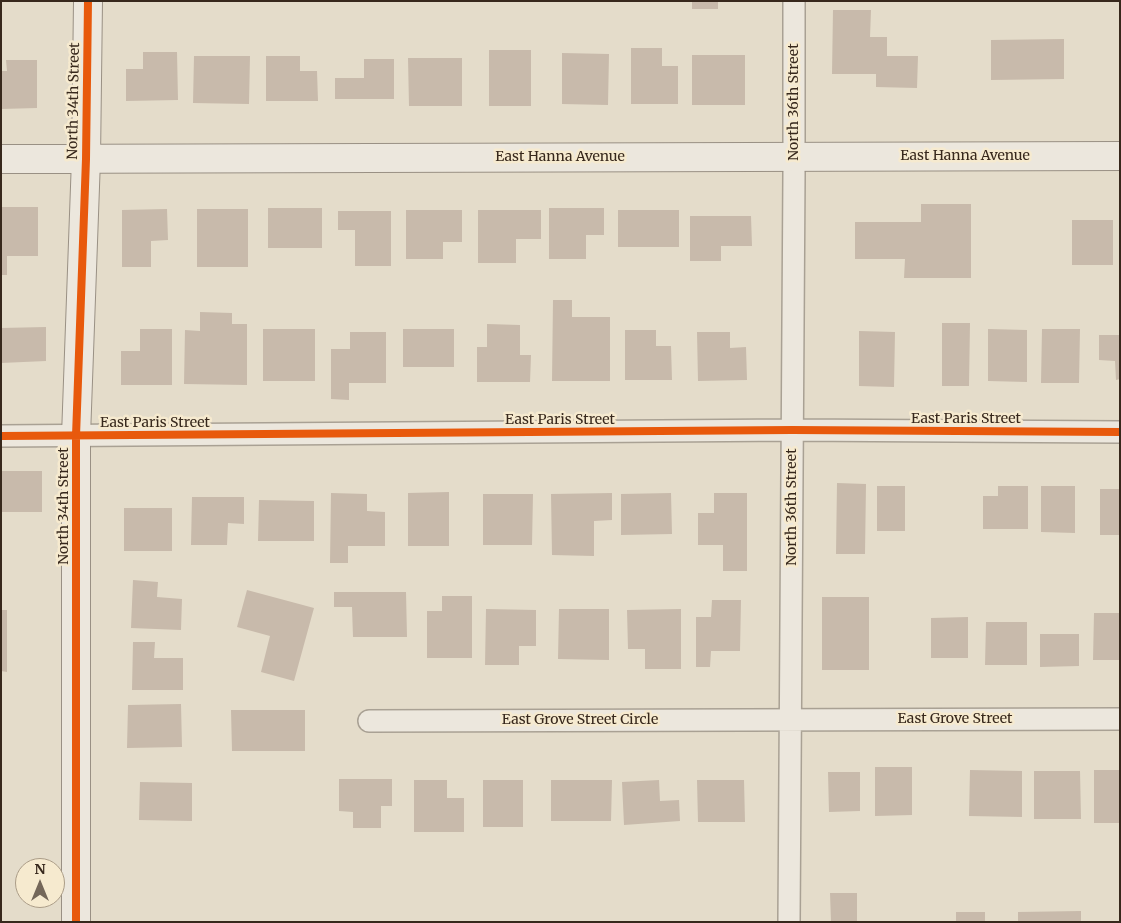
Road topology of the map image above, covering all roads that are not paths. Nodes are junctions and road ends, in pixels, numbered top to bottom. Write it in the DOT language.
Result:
graph roads {
  1 [pos="88,1"];
  2 [pos="794,1"];
  3 [pos="794,156"];
  4 [pos="1120,156"];
  5 [pos="1,159"];
  6 [pos="86,159"];
  7 [pos="792,430"];
  8 [pos="1120,432"];
  9 [pos="1,436"];
  10 [pos="76,436"];
  11 [pos="1120,719"];
  12 [pos="790,720"];
  13 [pos="369,721"];
  14 [pos="76,922"];
  15 [pos="789,922"];
  1 -- 6 [label="street, North 34th Street"];
  2 -- 3 [label="street, North 36th Street"];
  3 -- 4 [label="street, East Hanna Avenue"];
  3 -- 6 [label="street, East Hanna Avenue"];
  3 -- 7 [label="street, North 36th Street"];
  5 -- 6 [label="street, East Hanna Avenue"];
  6 -- 10 [label="street, North 34th Street"];
  7 -- 8 [label="street, East Paris Street"];
  7 -- 10 [label="street, East Paris Street"];
  7 -- 12 [label="street, North 36th Street"];
  9 -- 10 [label="street, East Paris Street"];
  10 -- 14 [label="street, North 34th Street"];
  11 -- 12 [label="street, East Grove Street"];
  12 -- 13 [label="street, East Grove Street Circle"];
  12 -- 15 [label="street, North 36th Street"];
}
